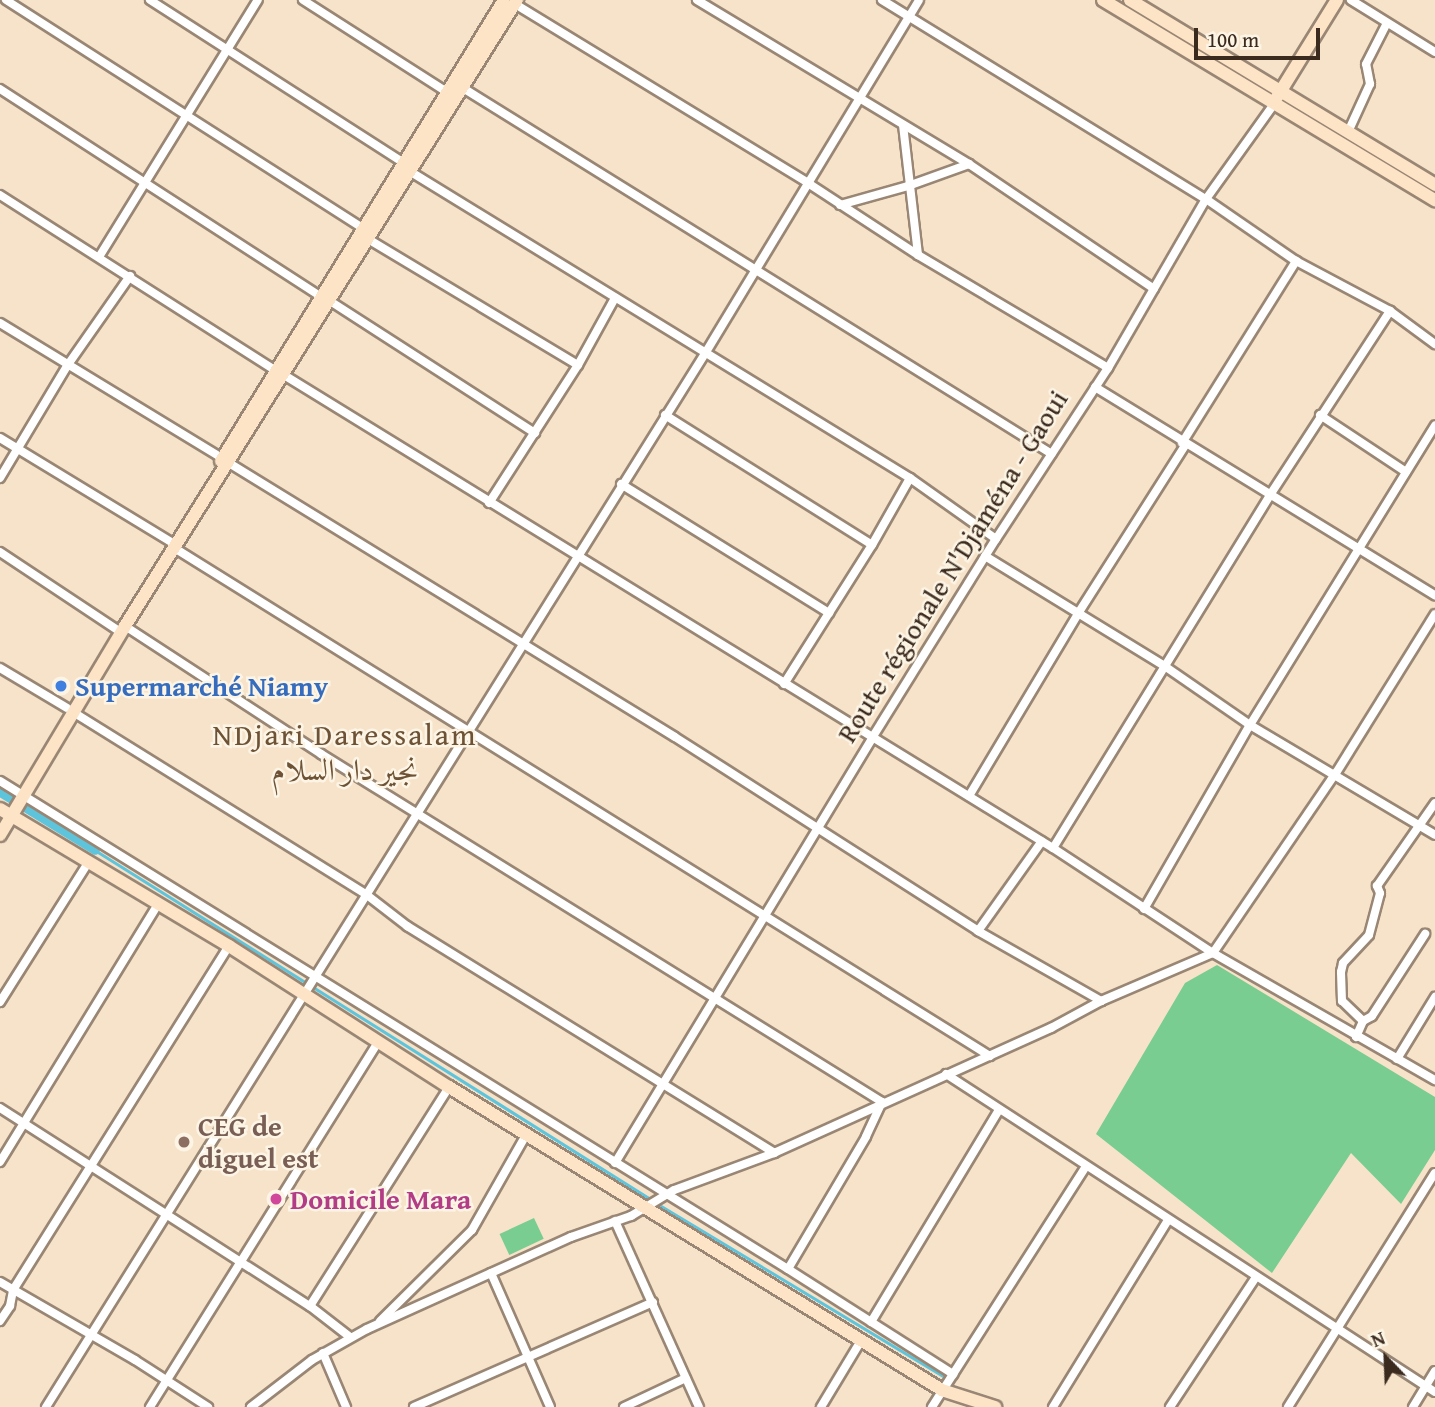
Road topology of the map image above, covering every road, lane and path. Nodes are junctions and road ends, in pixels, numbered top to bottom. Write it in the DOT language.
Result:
graph roads {
  1 [pos="6,0"];
  2 [pos="150,0"];
  3 [pos="258,0"];
  4 [pos="303,0"];
  5 [pos="697,0"];
  6 [pos="882,0"];
  7 [pos="919,0"];
  8 [pos="1103,0"];
  9 [pos="1130,0"];
  10 [pos="1337,0"];
  11 [pos="1350,0"];
  12 [pos="512,1"];
  13 [pos="909,16"];
  14 [pos="1387,23"];
  15 [pos="227,49"];
  16 [pos="1435,52"];
  17 [pos="463,88"];
  18 [pos="0,89"];
  19 [pos="447,92"];
  20 [pos="859,97"];
  21 [pos="1276,98"];
  22 [pos="185,115"];
  23 [pos="903,125"];
  24 [pos="1348,132"];
  25 [pos="969,163"];
  26 [pos="407,167"];
  27 [pos="146,183"];
  28 [pos="808,183"];
  29 [pos="1435,185"];
  30 [pos="908,186"];
  31 [pos="0,195"];
  32 [pos="1206,199"];
  33 [pos="1435,200"];
  34 [pos="840,205"];
  35 [pos="366,234"];
  36 [pos="918,255"];
  37 [pos="99,257"];
  38 [pos="1296,261"];
  39 [pos="757,270"];
  40 [pos="130,276"];
  41 [pos="1154,289"];
  42 [pos="615,298"];
  43 [pos="325,299"];
  44 [pos="1390,311"];
  45 [pos="0,323"];
  46 [pos="1435,344"];
  47 [pos="706,352"];
  48 [pos="578,365"];
  49 [pos="67,366"];
  50 [pos="1108,369"];
  51 [pos="279,373"];
  52 [pos="1094,387"];
  53 [pos="665,415"];
  54 [pos="1320,415"];
  55 [pos="1435,425"];
  56 [pos="535,433"];
  57 [pos="0,438"];
  58 [pos="1184,444"];
  59 [pos="19,450"];
  60 [pos="1052,454"];
  61 [pos="225,461"];
  62 [pos="1406,472"];
  63 [pos="0,478"];
  64 [pos="909,478"];
  65 [pos="621,484"];
  66 [pos="1270,495"];
  67 [pos="489,503"];
  68 [pos="996,539"];
  69 [pos="173,545"];
  70 [pos="872,545"];
  71 [pos="1358,549"];
  72 [pos="0,552"];
  73 [pos="985,556"];
  74 [pos="577,557"];
  75 [pos="1435,596"];
  76 [pos="1079,612"];
  77 [pos="829,613"];
  78 [pos="1435,614"];
  79 [pos="120,627"];
  80 [pos="523,643"];
  81 [pos="1166,667"];
  82 [pos="0,668"];
  83 [pos="784,684"];
  84 [pos="70,710"];
  85 [pos="1250,725"];
  86 [pos="470,730"];
  87 [pos="872,738"];
  88 [pos="1336,773"];
  89 [pos="0,782"];
  90 [pos="969,796"];
  91 [pos="1435,803"];
  92 [pos="10,804"];
  93 [pos="419,812"];
  94 [pos="1420,827"];
  95 [pos="817,830"];
  96 [pos="0,835"];
  97 [pos="1435,835"];
  98 [pos="1042,841"];
  99 [pos="1053,848"];
  100 [pos="89,861"];
  101 [pos="367,895"];
  102 [pos="158,904"];
  103 [pos="1144,909"];
  104 [pos="766,916"];
  105 [pos="978,931"];
  106 [pos="1425,934"];
  107 [pos="229,946"];
  108 [pos="1213,953"];
  109 [pos="316,978"];
  110 [pos="305,993"];
  111 [pos="1435,997"];
  112 [pos="716,999"];
  113 [pos="1101,1001"];
  114 [pos="0,1002"];
  115 [pos="1363,1021"];
  116 [pos="1356,1037"];
  117 [pos="378,1042"];
  118 [pos="990,1056"];
  119 [pos="1397,1059"];
  120 [pos="946,1074"];
  121 [pos="1435,1080"];
  122 [pos="665,1084"];
  123 [pos="449,1087"];
  124 [pos="882,1102"];
  125 [pos="0,1108"];
  126 [pos="999,1110"];
  127 [pos="24,1123"];
  128 [pos="526,1135"];
  129 [pos="774,1153"];
  130 [pos="0,1162"];
  131 [pos="615,1163"];
  132 [pos="1086,1166"];
  133 [pos="91,1168"];
  134 [pos="1435,1173"];
  135 [pos="664,1195"];
  136 [pos="648,1207"];
  137 [pos="167,1213"];
  138 [pos="1168,1220"];
  139 [pos="615,1221"];
  140 [pos="240,1261"];
  141 [pos="788,1269"];
  142 [pos="491,1273"];
  143 [pos="1256,1277"];
  144 [pos="0,1282"];
  145 [pos="13,1290"];
  146 [pos="653,1302"];
  147 [pos="310,1306"];
  148 [pos="0,1321"];
  149 [pos="871,1322"];
  150 [pos="375,1325"];
  151 [pos="1338,1329"];
  152 [pos="90,1336"];
  153 [pos="350,1337"];
  154 [pos="862,1339"];
  155 [pos="323,1353"];
  156 [pos="528,1359"];
  157 [pos="1435,1371"];
  158 [pos="953,1374"];
  159 [pos="686,1378"];
  160 [pos="167,1381"];
  161 [pos="1426,1386"];
  162 [pos="942,1390"];
  163 [pos="1435,1392"];
  164 [pos="966,1402"];
  165 [pos="46,1407"];
  166 [pos="150,1407"];
  167 [pos="208,1407"];
  168 [pos="251,1407"];
  169 [pos="346,1407"];
  170 [pos="414,1407"];
  171 [pos="550,1407"];
  172 [pos="624,1407"];
  173 [pos="699,1407"];
  174 [pos="821,1407"];
  175 [pos="932,1407"];
  176 [pos="995,1407"];
  177 [pos="1053,1407"];
  178 [pos="1170,1407"];
  179 [pos="1289,1407"];
  180 [pos="1413,1407"];
  1 -- 22 [label="street"];
  2 -- 15 [label="street"];
  3 -- 15 [label="street"];
  4 -- 19 [label="street"];
  5 -- 20 [label="street"];
  6 -- 13 [label="street"];
  7 -- 13 [label="street"];
  8 -- 21 [label="street"];
  9 -- 21 [label="street"];
  10 -- 21 [label="street, Route régionale N'Djaména - Gaoui"];
  11 -- 14 [label="street"];
  12 -- 17 [label="street"];
  12 -- 19 [label="street"];
  12 -- 28 [label="street"];
  13 -- 20 [label="street"];
  13 -- 32 [label="street"];
  14 -- 16 [label="street"];
  14 -- 24 [label="street"];
  15 -- 22 [label="street"];
  15 -- 26 [label="street"];
  17 -- 26 [label="street"];
  17 -- 39 [label="street"];
  18 -- 27 [label="street"];
  19 -- 26 [label="street"];
  20 -- 23 [label="street"];
  20 -- 28 [label="street"];
  21 -- 24 [label="street"];
  21 -- 32 [label="street, Route régionale N'Djaména - Gaoui"];
  21 -- 33 [label="street"];
  22 -- 27 [label="street"];
  22 -- 35 [label="street"];
  23 -- 25 [label="street"];
  23 -- 30 [label="street"];
  24 -- 29 [label="street"];
  25 -- 30 [label="street"];
  25 -- 41 [label="street"];
  26 -- 35 [label="street"];
  26 -- 42 [label="street"];
  27 -- 37 [label="street"];
  27 -- 43 [label="street"];
  28 -- 34 [label="street"];
  28 -- 39 [label="street"];
  30 -- 34 [label="street"];
  30 -- 36 [label="street"];
  31 -- 37 [label="street"];
  32 -- 38 [label="street"];
  32 -- 41 [label="street, Route régionale N'Djaména - Gaoui"];
  34 -- 36 [label="street"];
  35 -- 43 [label="street"];
  35 -- 48 [label="street"];
  36 -- 50 [label="street"];
  37 -- 40 [label="street"];
  38 -- 44 [label="street"];
  38 -- 58 [label="street"];
  39 -- 47 [label="street"];
  39 -- 60 [label="street"];
  40 -- 49 [label="street"];
  40 -- 51 [label="street"];
  41 -- 50 [label="street, Route régionale N'Djaména - Gaoui"];
  42 -- 47 [label="street"];
  42 -- 48 [label="street"];
  43 -- 51 [label="street"];
  43 -- 56 [label="street"];
  44 -- 46 [label="street"];
  44 -- 54 [label="street"];
  45 -- 49 [label="street"];
  47 -- 53 [label="street"];
  47 -- 64 [label="street"];
  48 -- 56 [label="street"];
  49 -- 59 [label="street"];
  49 -- 61 [label="street"];
  50 -- 52 [label="street, Route régionale N'Djaména - Gaoui"];
  51 -- 61 [label="street"];
  51 -- 67 [label="street"];
  52 -- 58 [label="street"];
  52 -- 60 [label="street, Route régionale N'Djaména - Gaoui"];
  53 -- 65 [label="street"];
  53 -- 70 [label="street"];
  54 -- 62 [label="street"];
  54 -- 66 [label="street"];
  55 -- 62 [label="street"];
  56 -- 67 [label="street"];
  57 -- 59 [label="street"];
  58 -- 66 [label="street"];
  58 -- 76 [label="street"];
  59 -- 63 [label="street"];
  59 -- 69 [label="street"];
  60 -- 68 [label="street, Route régionale N'Djaména - Gaoui"];
  61 -- 69 [label="street"];
  61 -- 80 [label="street"];
  62 -- 71 [label="street"];
  64 -- 68 [label="street"];
  64 -- 70 [label="street"];
  65 -- 74 [label="street"];
  65 -- 77 [label="street"];
  66 -- 71 [label="street"];
  66 -- 81 [label="street"];
  67 -- 74 [label="street"];
  68 -- 73 [label="street, Route régionale N'Djaména - Gaoui"];
  69 -- 79 [label="street"];
  69 -- 86 [label="street"];
  70 -- 77 [label="street"];
  71 -- 75 [label="street"];
  71 -- 85 [label="street"];
  72 -- 79 [label="street"];
  73 -- 76 [label="street"];
  73 -- 87 [label="street, Route régionale N'Djaména - Gaoui"];
  74 -- 80 [label="street"];
  74 -- 83 [label="street"];
  76 -- 81 [label="street"];
  76 -- 90 [label="street"];
  77 -- 83 [label="street"];
  78 -- 88 [label="street"];
  79 -- 84 [label="street"];
  79 -- 93 [label="street"];
  80 -- 86 [label="street"];
  80 -- 95 [label="street"];
  81 -- 85 [label="street"];
  81 -- 99 [label="street"];
  82 -- 84 [label="street"];
  83 -- 87 [label="street"];
  84 -- 92 [label="street"];
  84 -- 101 [label="street"];
  85 -- 88 [label="street"];
  85 -- 103 [label="street"];
  86 -- 93 [label="street"];
  86 -- 104 [label="street"];
  87 -- 90 [label="street"];
  87 -- 95 [label="street, Route régionale N'Djaména - Gaoui"];
  88 -- 94 [label="street"];
  88 -- 108 [label="street"];
  89 -- 92 [label="street"];
  90 -- 98 [label="street"];
  91 -- 94 [label="street"];
  92 -- 96 [label="street"];
  92 -- 100 [label="street"];
  92 -- 109 [label="street"];
  93 -- 101 [label="street"];
  93 -- 112 [label="street"];
  94 -- 97 [label="street"];
  94 -- 115 [label="street"];
  95 -- 104 [label="street, Route régionale N'Djaména - Gaoui"];
  95 -- 105 [label="street"];
  98 -- 99 [label="street"];
  98 -- 105 [label="street"];
  99 -- 103 [label="street"];
  100 -- 102 [label="street"];
  100 -- 114 [label="street"];
  101 -- 109 [label="street"];
  101 -- 122 [label="street"];
  102 -- 107 [label="street"];
  102 -- 127 [label="street"];
  103 -- 108 [label="street"];
  104 -- 112 [label="street, Route régionale N'Djaména - Gaoui"];
  104 -- 118 [label="street"];
  105 -- 113 [label="street"];
  106 -- 115 [label="street"];
  107 -- 110 [label="street"];
  107 -- 133 [label="street"];
  108 -- 113 [label="street"];
  108 -- 116 [label="street"];
  109 -- 110 [label="street"];
  109 -- 131 [label="street"];
  110 -- 117 [label="street"];
  110 -- 137 [label="street"];
  111 -- 119 [label="street"];
  112 -- 122 [label="street, Route régionale N'Djaména - Gaoui"];
  112 -- 124 [label="street"];
  113 -- 118 [label="street"];
  115 -- 116 [label="street"];
  116 -- 119 [label="street"];
  117 -- 123 [label="street"];
  117 -- 140 [label="street"];
  118 -- 120 [label="street"];
  119 -- 121 [label="street"];
  120 -- 124 [label="street"];
  120 -- 126 [label="street"];
  122 -- 129 [label="street"];
  122 -- 131 [label="street, Route régionale N'Djaména - Gaoui"];
  123 -- 128 [label="street"];
  123 -- 147 [label="street"];
  124 -- 129 [label="street"];
  124 -- 141 [label="street"];
  125 -- 127 [label="street"];
  126 -- 132 [label="street"];
  126 -- 149 [label="street"];
  127 -- 130 [label="street"];
  127 -- 133 [label="street"];
  128 -- 136 [label="street"];
  128 -- 150 [label="street"];
  129 -- 135 [label="street"];
  131 -- 135 [label="street"];
  132 -- 138 [label="street"];
  132 -- 158 [label="street"];
  133 -- 137 [label="street"];
  133 -- 145 [label="street"];
  134 -- 151 [label="street"];
  135 -- 136 [label="street"];
  135 -- 141 [label="street"];
  136 -- 139 [label="street"];
  136 -- 154 [label="street"];
  137 -- 140 [label="street"];
  137 -- 152 [label="street"];
  138 -- 143 [label="street"];
  138 -- 177 [label="street"];
  139 -- 142 [label="street"];
  139 -- 146 [label="street"];
  140 -- 147 [label="street"];
  140 -- 160 [label="street"];
  141 -- 149 [label="street"];
  142 -- 150 [label="street"];
  142 -- 156 [label="street"];
  143 -- 151 [label="street"];
  143 -- 178 [label="street"];
  144 -- 145 [label="street"];
  145 -- 148 [label="street"];
  145 -- 152 [label="street"];
  146 -- 156 [label="street"];
  146 -- 159 [label="street"];
  147 -- 153 [label="street"];
  149 -- 158 [label="street"];
  150 -- 153 [label="street"];
  151 -- 161 [label="street"];
  151 -- 179 [label="street"];
  152 -- 160 [label="street"];
  152 -- 165 [label="street"];
  153 -- 155 [label="street"];
  154 -- 162 [label="street"];
  154 -- 174 [label="street"];
  155 -- 168 [label="street"];
  155 -- 169 [label="street"];
  156 -- 170 [label="street"];
  156 -- 171 [label="street"];
  157 -- 161 [label="street"];
  158 -- 162 [label="street"];
  159 -- 172 [label="street"];
  159 -- 173 [label="street"];
  160 -- 166 [label="street"];
  160 -- 167 [label="street"];
  161 -- 163 [label="street"];
  161 -- 180 [label="street"];
  162 -- 164 [label="street"];
  162 -- 175 [label="street"];
  164 -- 176 [label="street"];
}
